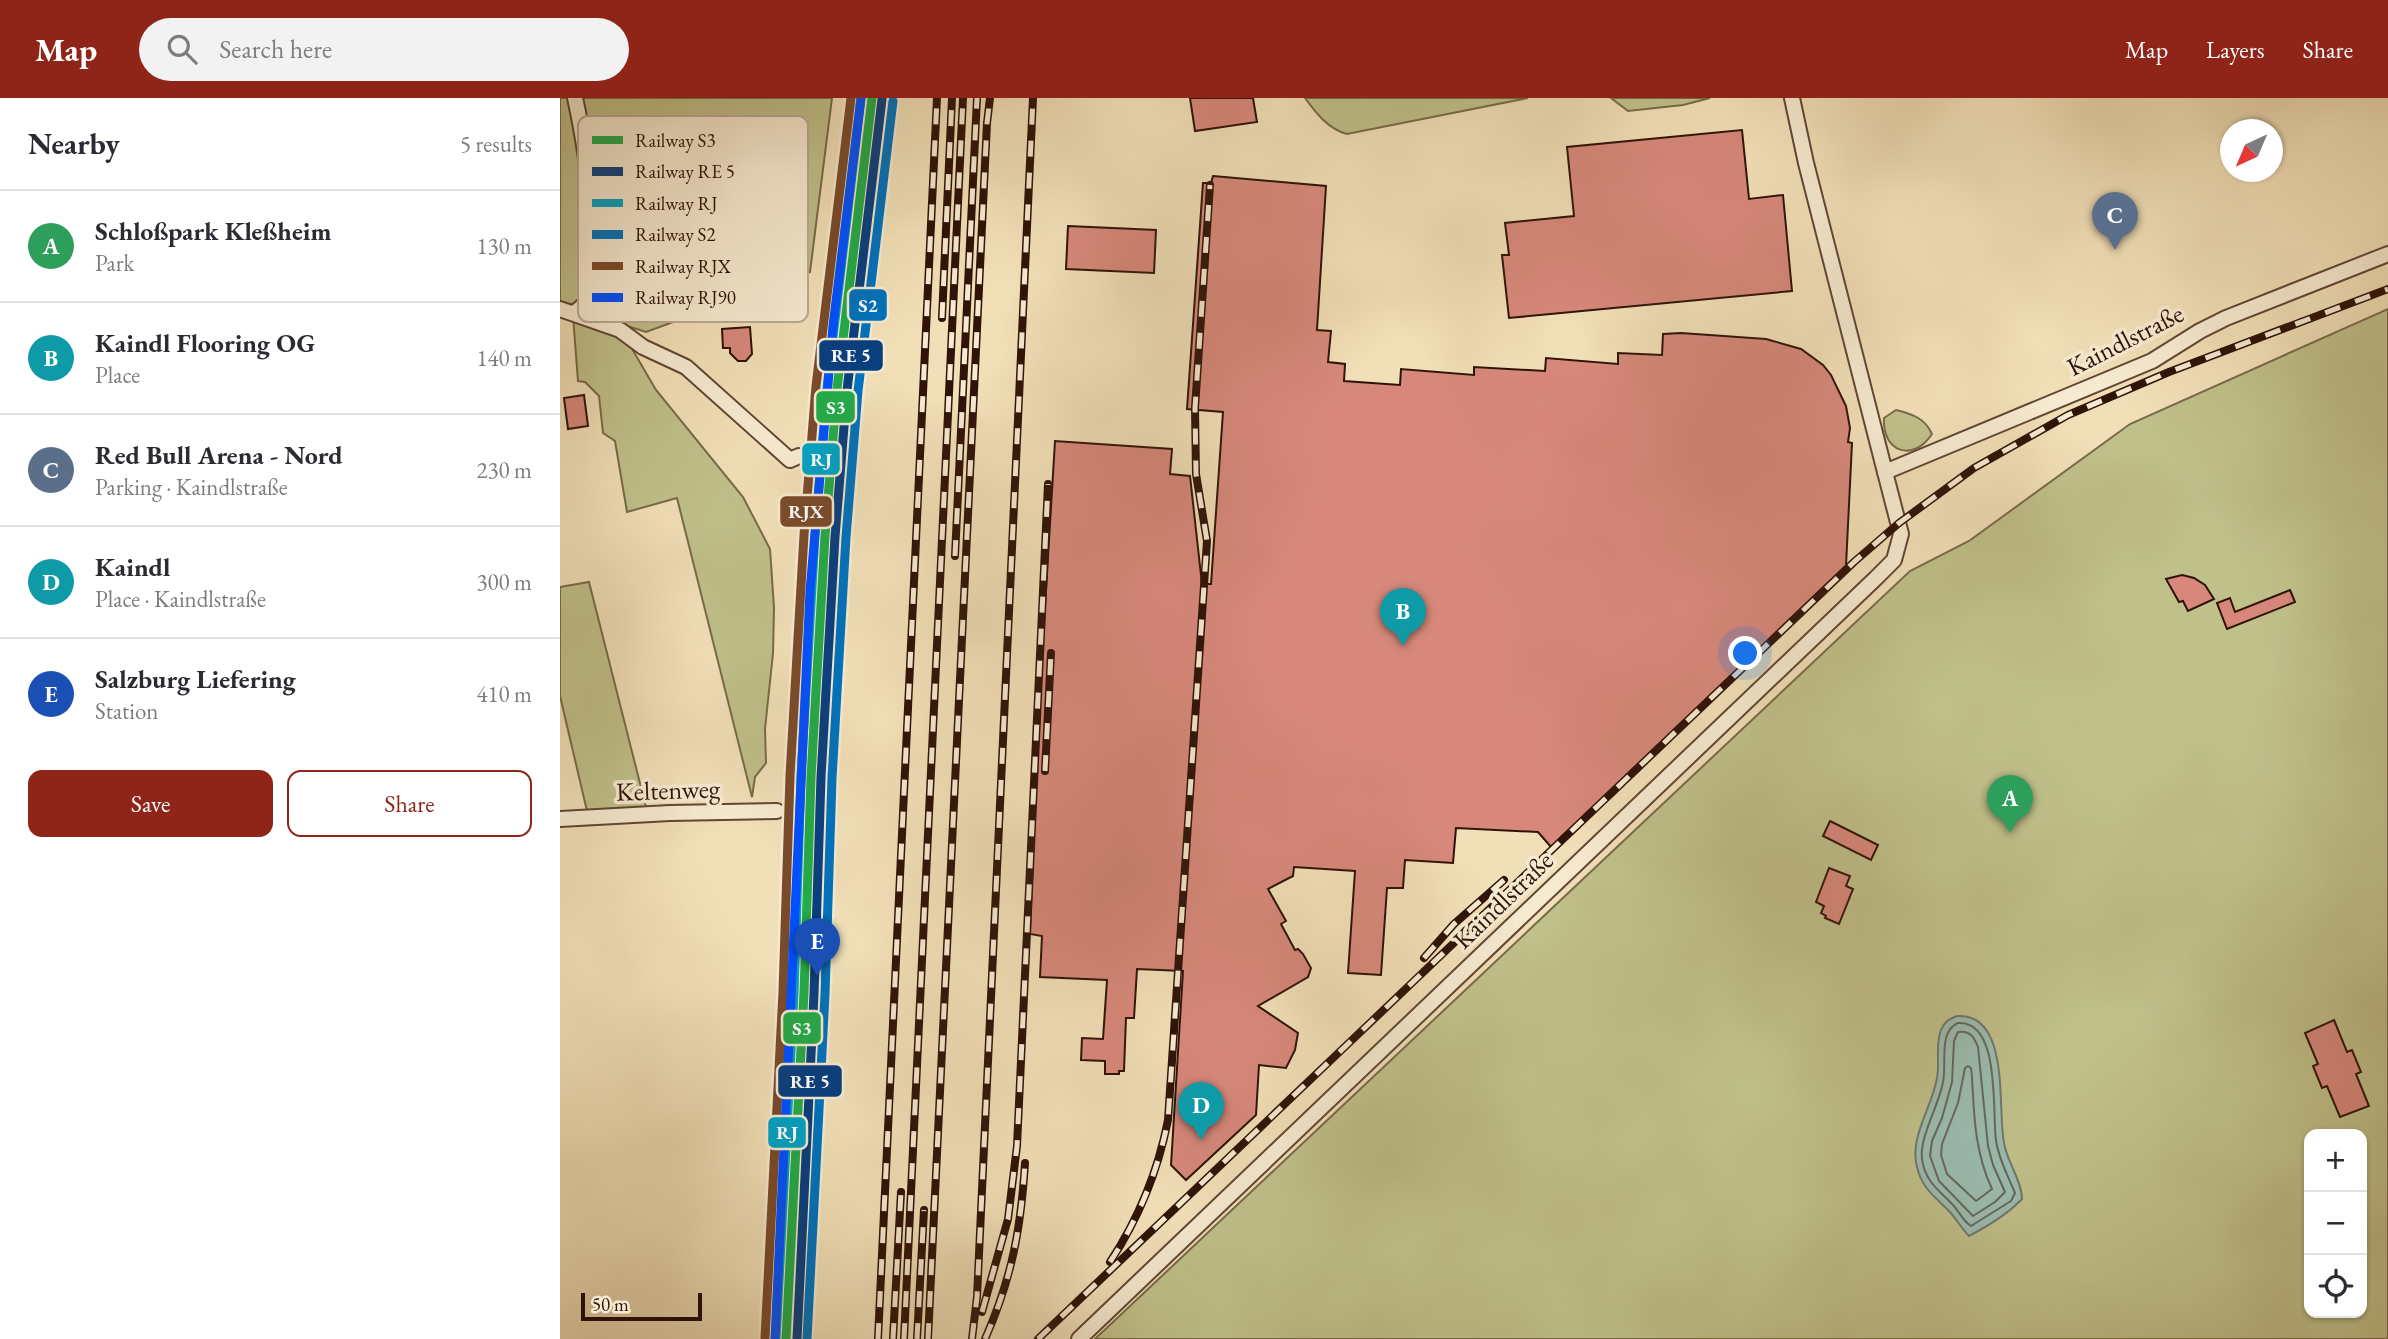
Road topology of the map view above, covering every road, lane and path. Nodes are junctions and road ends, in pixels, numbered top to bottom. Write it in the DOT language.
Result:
graph roads {
  1 [pos="575,98"];
  2 [pos="1792,98"];
  3 [pos="579,116"];
  4 [pos="2388,254"];
  5 [pos="598,322"];
  6 [pos="799,456"];
  7 [pos="1885,472"];
  8 [pos="777,811"];
  9 [pos="560,819"];
  10 [pos="1079,1339"];
  1 -- 3 [label="street"];
  2 -- 7 [label="street, Kaindlstraße"];
  4 -- 7 [label="street, Kaindlstraße"];
  5 -- 6 [label="street"];
  7 -- 10 [label="street, Kaindlstraße"];
  8 -- 9 [label="street, Keltenweg"];
}
